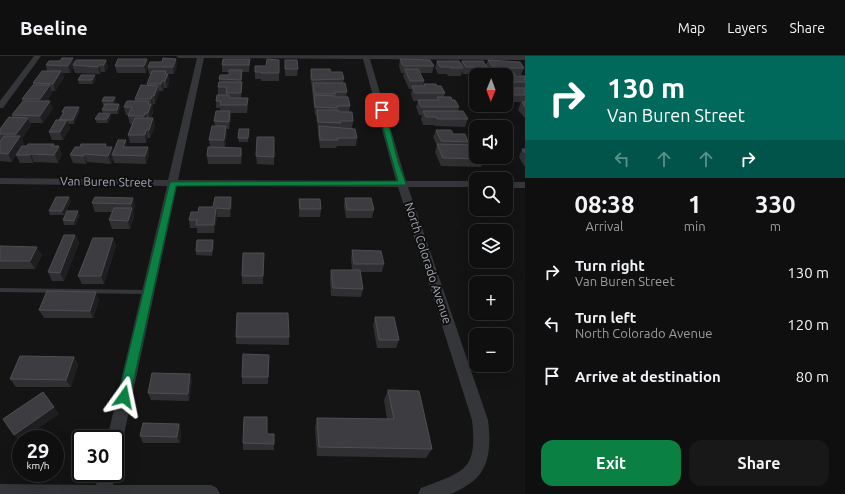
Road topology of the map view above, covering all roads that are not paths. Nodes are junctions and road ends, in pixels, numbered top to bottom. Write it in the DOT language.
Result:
graph roads {
  1 [pos="38,56"];
  2 [pos="179,56"];
  3 [pos="201,56"];
  4 [pos="366,56"];
  5 [pos="525,58"];
  6 [pos="0,106"];
  7 [pos="0,181"];
  8 [pos="173,183"];
  9 [pos="402,184"];
  10 [pos="469,184"];
  11 [pos="513,184"];
  12 [pos="525,185"];
  13 [pos="0,290"];
  14 [pos="148,292"];
  15 [pos="117,430"];
  16 [pos="105,482"];
  17 [pos="103,492"];
  18 [pos="0,493"];
  19 [pos="211,494"];
  20 [pos="426,494"];
  1 -- 6 [label="street"];
  2 -- 3 [label="street"];
  3 -- 4 [label="street"];
  3 -- 8 [label="street"];
  4 -- 5 [label="street"];
  4 -- 9 [label="street, North Colorado Avenue"];
  7 -- 8 [label="street, Van Buren Street"];
  8 -- 9 [label="street, Van Buren Street"];
  8 -- 14 [label="street"];
  9 -- 10 [label="street, Van Buren Street"];
  9 -- 20 [label="street, North Colorado Avenue"];
  11 -- 12 [label="street"];
  13 -- 14 [label="lane"];
  14 -- 15 [label="street"];
  16 -- 17 [label="street"];
  17 -- 18 [label="street"];
  17 -- 19 [label="street"];
}
